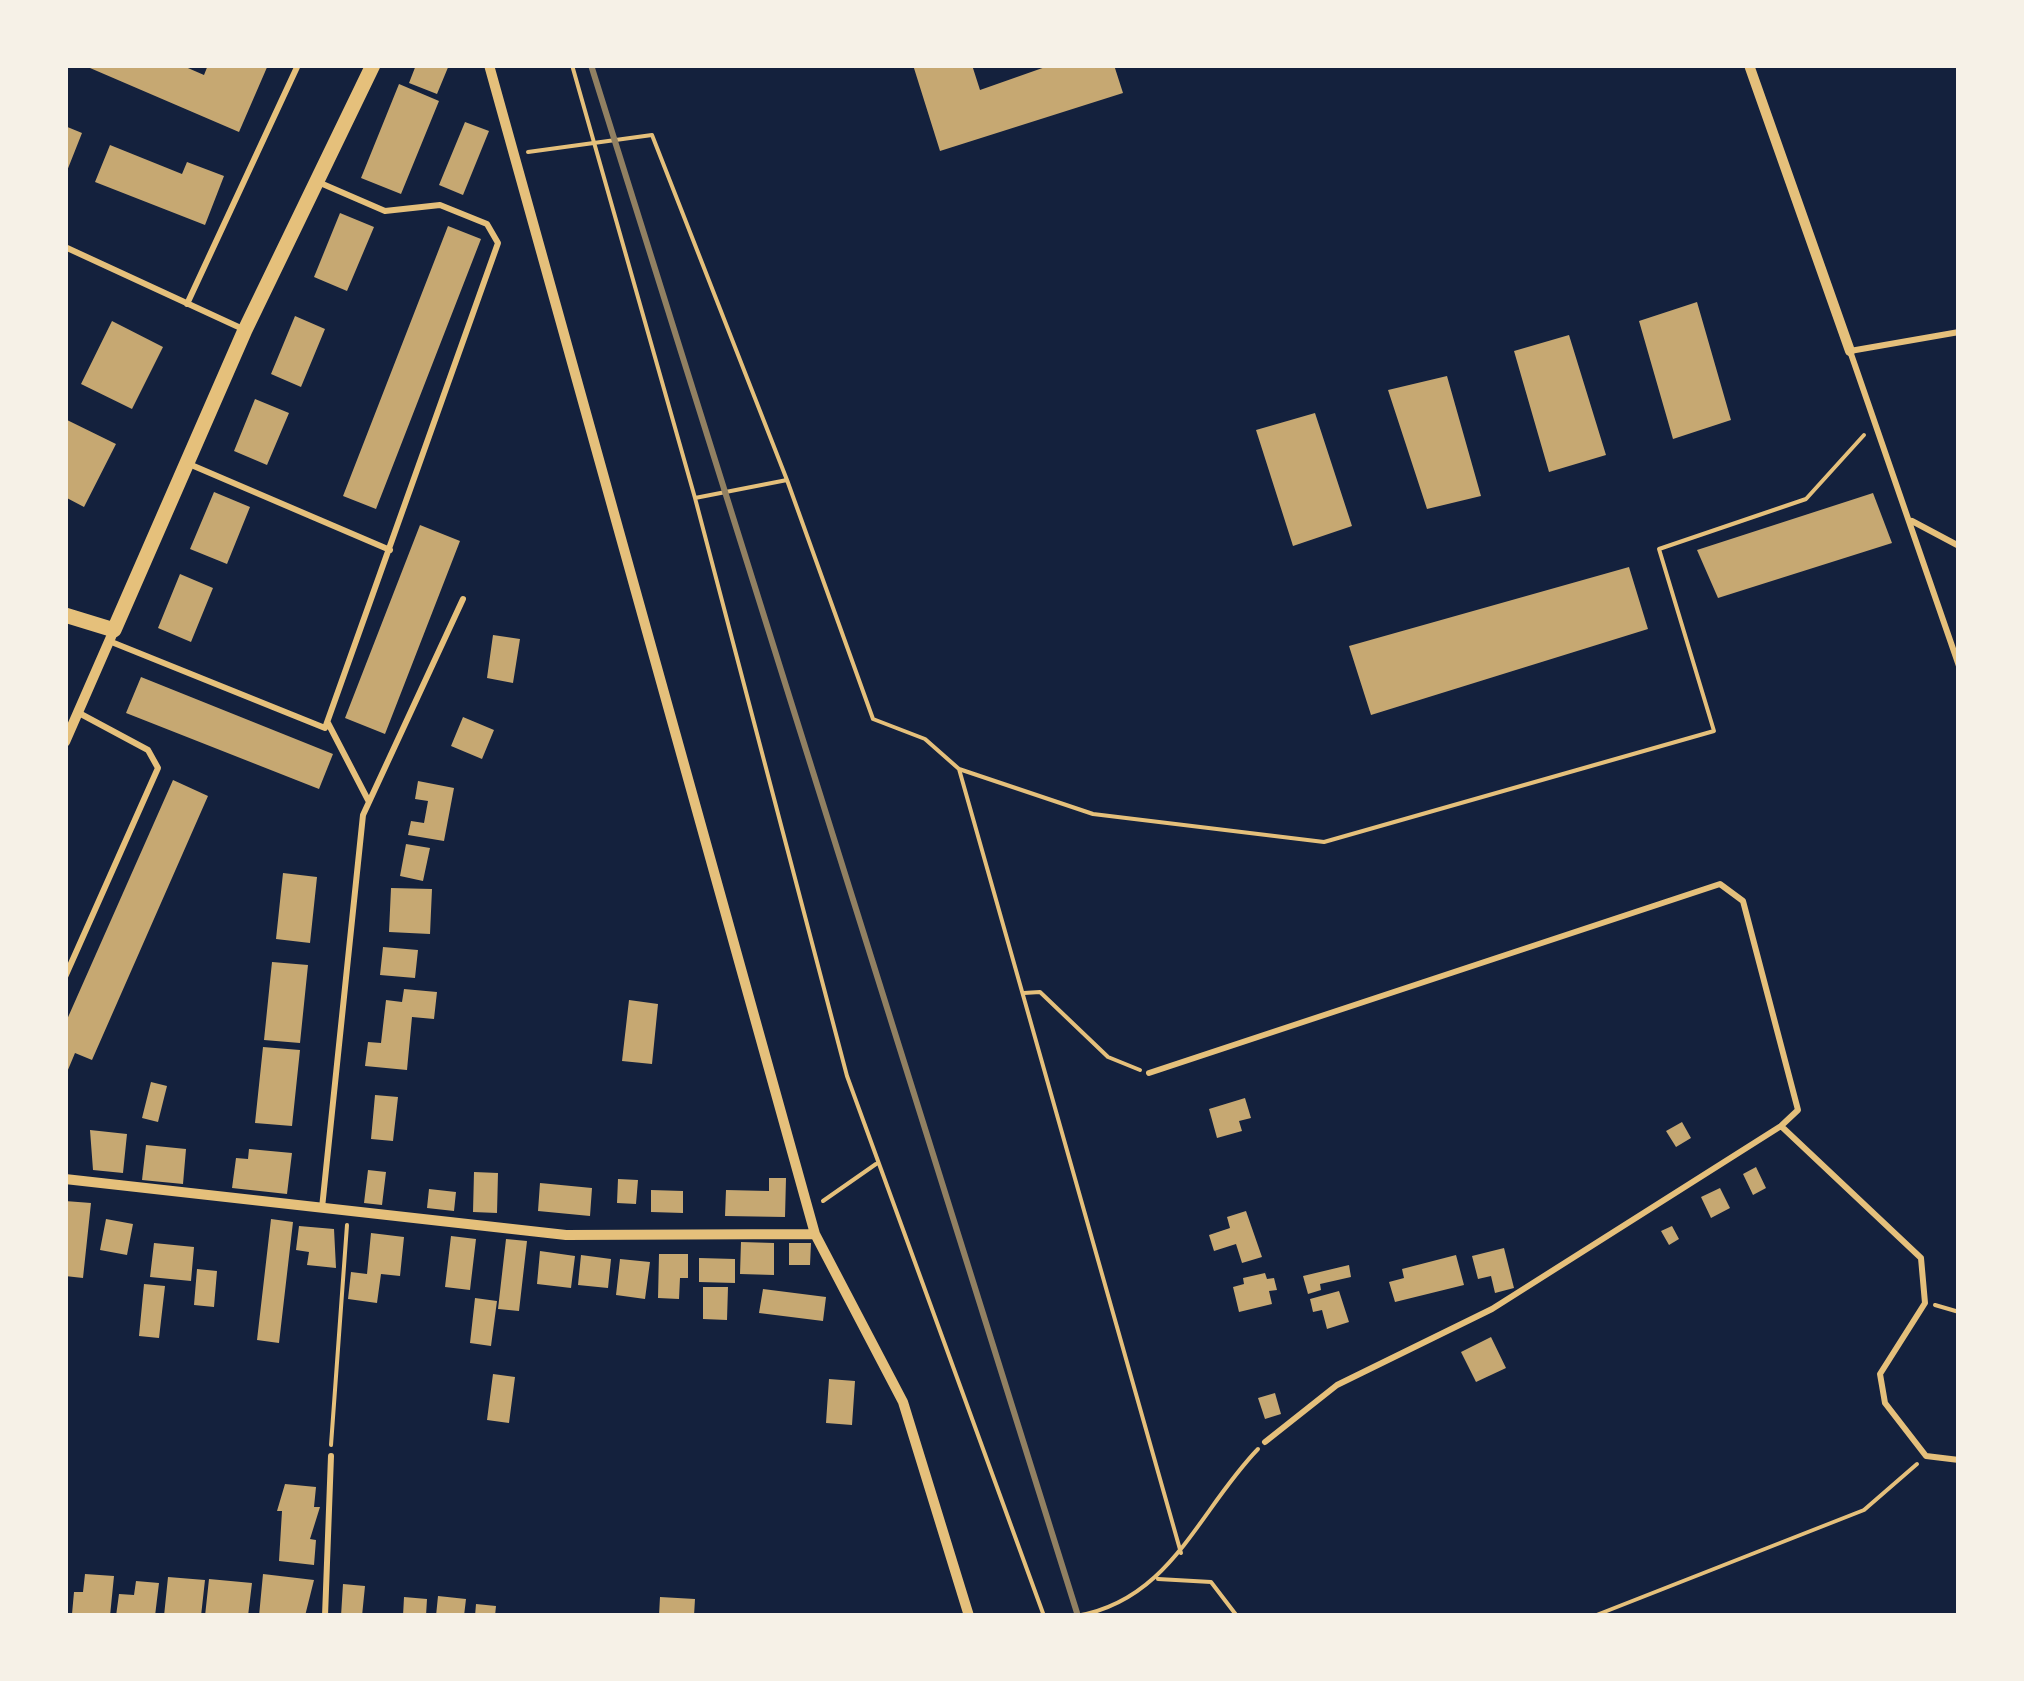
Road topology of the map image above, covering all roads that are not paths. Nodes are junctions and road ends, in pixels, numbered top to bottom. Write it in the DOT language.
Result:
graph roads {
  1 [pos="298,65"];
  2 [pos="373,65"];
  3 [pos="489,65"];
  4 [pos="1749,65"];
  5 [pos="318,182"];
  6 [pos="65,247"];
  7 [pos="186,304"];
  8 [pos="245,330"];
  9 [pos="1959,332"];
  10 [pos="1850,351"];
  11 [pos="188,464"];
  12 [pos="1910,521"];
  13 [pos="1959,546"];
  14 [pos="390,550"];
  15 [pos="463,599"];
  16 [pos="65,614"];
  17 [pos="112,636"];
  18 [pos="1959,666"];
  19 [pos="78,712"];
  20 [pos="327,722"];
  21 [pos="65,742"];
  22 [pos="369,802"];
  23 [pos="65,977"];
  24 [pos="1149,1073"];
  25 [pos="1781,1126"];
  26 [pos="65,1179"];
  27 [pos="322,1208"];
  28 [pos="815,1234"];
  29 [pos="1266,1442"];
  30 [pos="330,1456"];
  31 [pos="1959,1460"];
  32 [pos="325,1616"];
  33 [pos="969,1616"];
  1 -- 7 [label="lane"];
  2 -- 5 [label="street"];
  3 -- 28 [label="street"];
  4 -- 10 [label="street"];
  5 -- 8 [label="street"];
  5 -- 14 [label="lane"];
  6 -- 7 [label="lane"];
  7 -- 8 [label="lane"];
  8 -- 11 [label="street"];
  9 -- 10 [label="lane"];
  10 -- 12 [label="lane"];
  11 -- 14 [label="lane"];
  11 -- 17 [label="street"];
  12 -- 13 [label="lane"];
  12 -- 18 [label="lane"];
  14 -- 20 [label="lane"];
  15 -- 22 [label="lane"];
  16 -- 17 [label="street"];
  17 -- 19 [label="street"];
  17 -- 20 [label="lane"];
  19 -- 21 [label="street"];
  19 -- 23 [label="lane"];
  20 -- 22 [label="lane"];
  22 -- 27 [label="lane"];
  24 -- 25 [label="lane"];
  25 -- 29 [label="lane"];
  25 -- 31 [label="lane"];
  26 -- 27 [label="street"];
  27 -- 28 [label="street"];
  28 -- 33 [label="street"];
  30 -- 32 [label="lane"];
}
